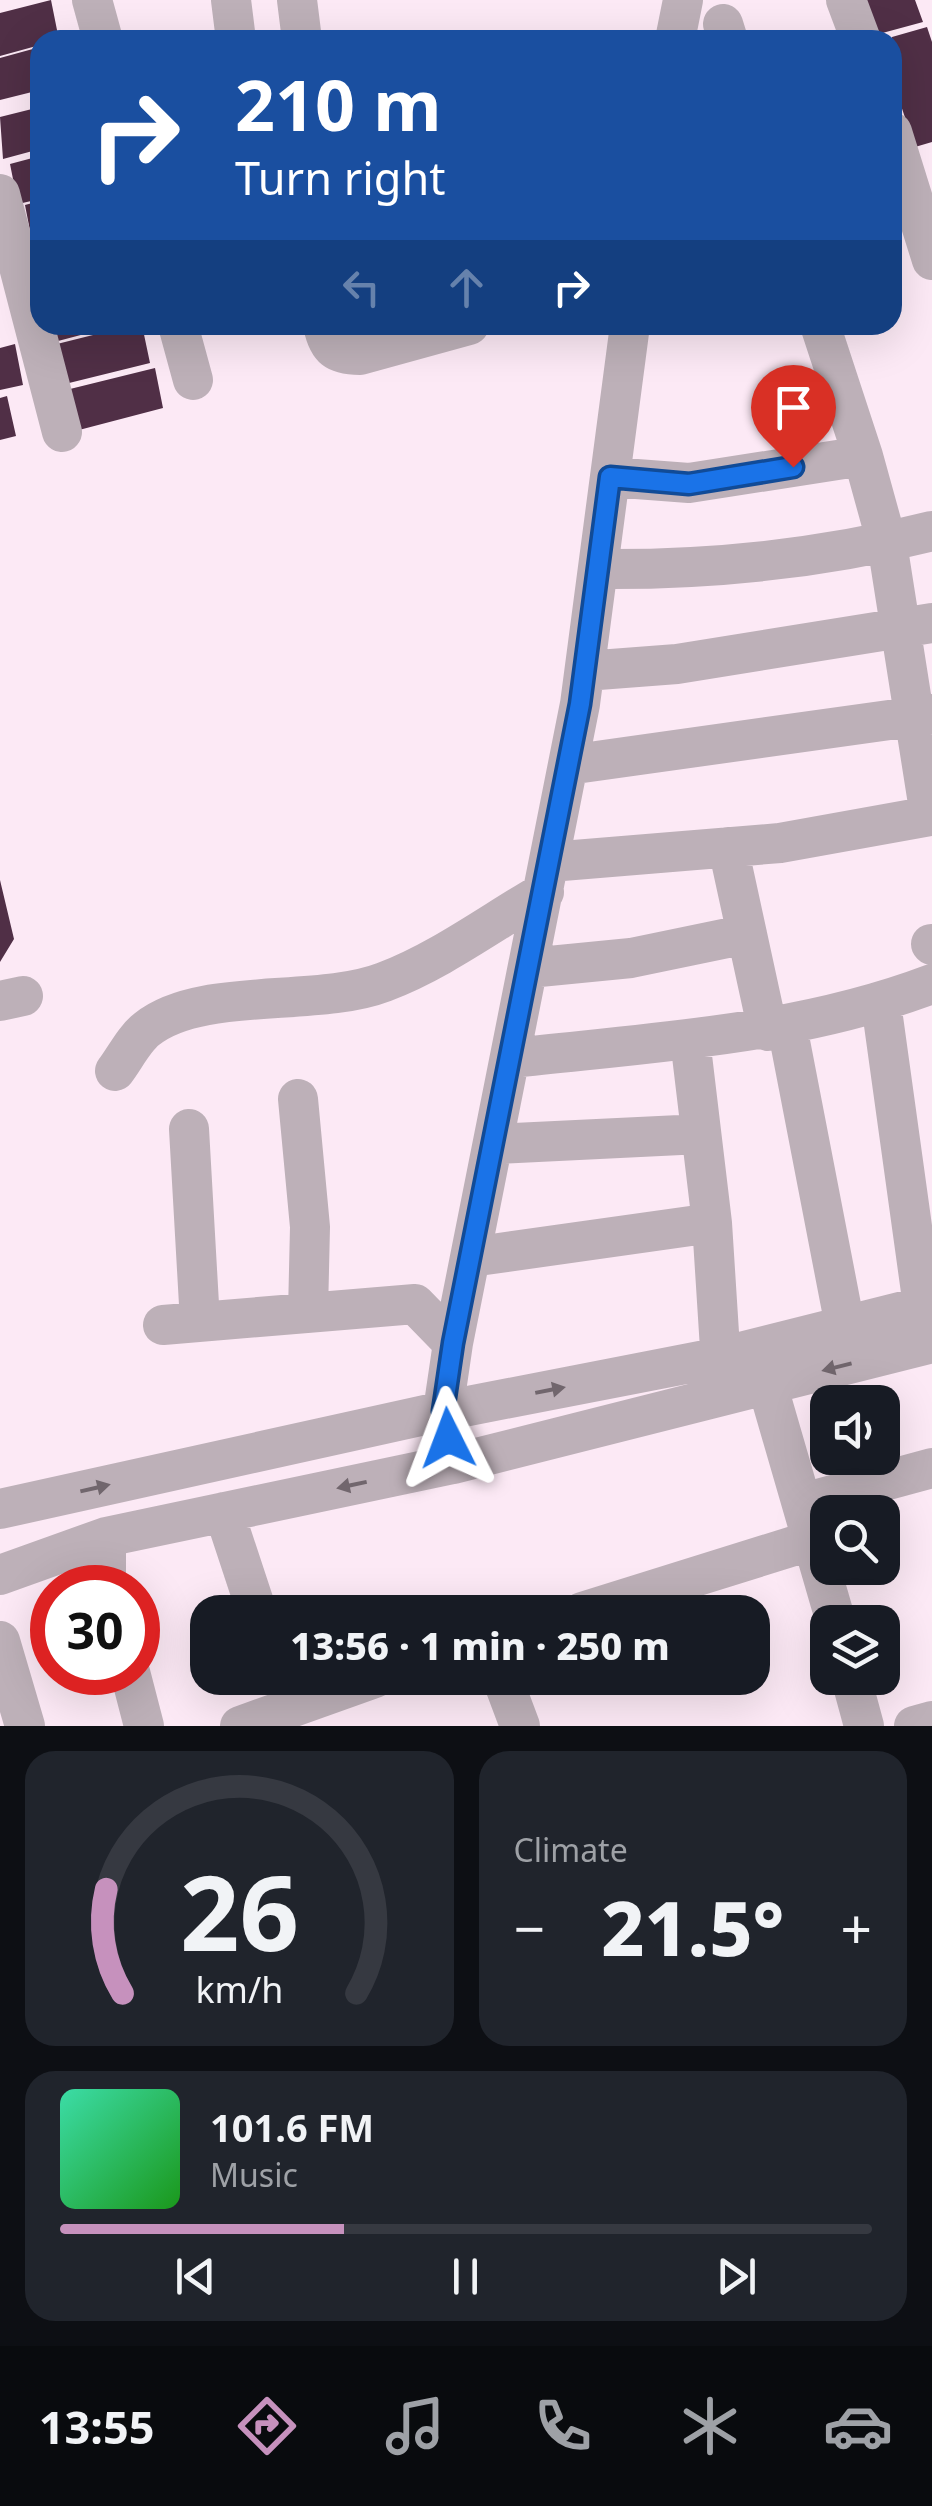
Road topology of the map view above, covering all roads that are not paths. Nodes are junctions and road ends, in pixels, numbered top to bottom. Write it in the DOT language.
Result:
graph roads {
  1 [pos="92,0"];
  2 [pos="230,0"];
  3 [pos="297,0"];
  4 [pos="683,0"];
  5 [pos="846,0"];
  6 [pos="100,30"];
  7 [pos="234,30"];
  8 [pos="301,30"];
  9 [pos="677,30"];
  10 [pos="857,30"];
  11 [pos="910,169"];
  12 [pos="0,194"];
  13 [pos="932,260"];
  14 [pos="30,309"];
  15 [pos="37,335"];
  16 [pos="181,335"];
  17 [pos="327,335"];
  18 [pos="433,335"];
  19 [pos="629,335"];
  20 [pos="823,335"];
  21 [pos="192,380"];
  22 [pos="62,432"];
  23 [pos="863,456"];
  24 [pos="610,477"];
  25 [pos="932,531"];
  26 [pos="887,542"];
  27 [pos="598,569"];
  28 [pos="917,625"];
  29 [pos="585,671"];
  30 [pos="924,715"];
  31 [pos="568,765"];
  32 [pos="931,819"];
  33 [pos="728,847"];
  34 [pos="547,877"];
  35 [pos="746,934"];
  36 [pos="529,968"];
  37 [pos="932,984"];
  38 [pos="880,1003"];
  39 [pos="778,1028"];
  40 [pos="690,1039"];
  41 [pos="512,1058"];
  42 [pos="115,1071"];
  43 [pos="298,1099"];
  44 [pos="188,1129"];
  45 [pos="701,1134"];
  46 [pos="495,1144"];
  47 [pos="712,1223"];
  48 [pos="471,1257"];
  49 [pos="308,1313"];
  50 [pos="929,1318"];
  51 [pos="844,1326"];
  52 [pos="453,1343"];
  53 [pos="721,1357"];
  54 [pos="767,1384"];
  55 [pos="722,1399"];
  56 [pos="443,1411"];
  57 [pos="454,1464"];
  58 [pos="932,1468"];
  59 [pos="0,1510"];
  60 [pos="224,1512"];
  61 [pos="808,1521"];
  62 [pos="106,1538"];
  63 [pos="106,1565"];
  64 [pos="0,1574"];
  65 [pos="251,1595"];
  66 [pos="624,1595"];
  67 [pos="831,1605"];
  68 [pos="0,1641"];
  69 [pos="136,1695"];
  70 [pos="316,1695"];
  71 [pos="508,1695"];
  72 [pos="856,1695"];
  73 [pos="288,1703"];
  74 [pos="932,1721"];
  75 [pos="25,1726"];
  76 [pos="144,1726"];
  77 [pos="240,1726"];
  78 [pos="520,1726"];
  79 [pos="864,1726"];
  80 [pos="914,1726"];
  1 -- 6 [label="street"];
  2 -- 7 [label="street"];
  3 -- 8 [label="street"];
  4 -- 9 [label="street"];
  5 -- 10 [label="street"];
  11 -- 13 [label="street"];
  12 -- 14 [label="street"];
  15 -- 22 [label="street"];
  16 -- 21 [label="street"];
  17 -- 18 [label="street"];
  19 -- 24 [label="street"];
  20 -- 23 [label="street"];
  23 -- 24 [label="street"];
  23 -- 26 [label="street"];
  24 -- 27 [label="street"];
  25 -- 26 [label="street"];
  26 -- 27 [label="street"];
  26 -- 28 [label="street"];
  27 -- 29 [label="street"];
  28 -- 29 [label="street"];
  28 -- 30 [label="street"];
  29 -- 31 [label="street"];
  30 -- 31 [label="street"];
  30 -- 32 [label="street"];
  31 -- 34 [label="street"];
  32 -- 33 [label="street"];
  33 -- 34 [label="street"];
  33 -- 35 [label="street"];
  34 -- 36 [label="street"];
  34 -- 42 [label="street"];
  35 -- 36 [label="street"];
  35 -- 39 [label="street"];
  36 -- 41 [label="street"];
  37 -- 38 [label="street"];
  38 -- 39 [label="street"];
  38 -- 50 [label="street"];
  39 -- 40 [label="street"];
  39 -- 51 [label="street"];
  40 -- 41 [label="street"];
  40 -- 45 [label="street"];
  41 -- 46 [label="street"];
  43 -- 49 [label="street"];
  44 -- 49 [label="street"];
  45 -- 46 [label="street"];
  45 -- 47 [label="street"];
  46 -- 48 [label="street"];
  47 -- 48 [label="street"];
  47 -- 53 [label="street"];
  48 -- 52 [label="street"];
  49 -- 52 [label="street"];
  50 -- 51 [label="street"];
  50 -- 54 [label="street, one-way"];
  51 -- 53 [label="street"];
  52 -- 56 [label="street"];
  53 -- 55 [label="street"];
  56 -- 53 [label="street, one-way"];
  54 -- 55 [label="street"];
  54 -- 61 [label="street"];
  55 -- 57 [label="street"];
  56 -- 57 [label="street"];
  59 -- 56 [label="street, one-way"];
  57 -- 60 [label="street, one-way"];
  58 -- 61 [label="street"];
  60 -- 62 [label="street"];
  60 -- 65 [label="street"];
  61 -- 66 [label="street"];
  61 -- 67 [label="street"];
  62 -- 63 [label="street"];
  62 -- 64 [label="street"];
  68 -- 75 [label="street"];
  69 -- 76 [label="street"];
  70 -- 73 [label="street"];
  71 -- 78 [label="street"];
  72 -- 79 [label="street"];
  73 -- 77 [label="street"];
  74 -- 80 [label="street"];
}
